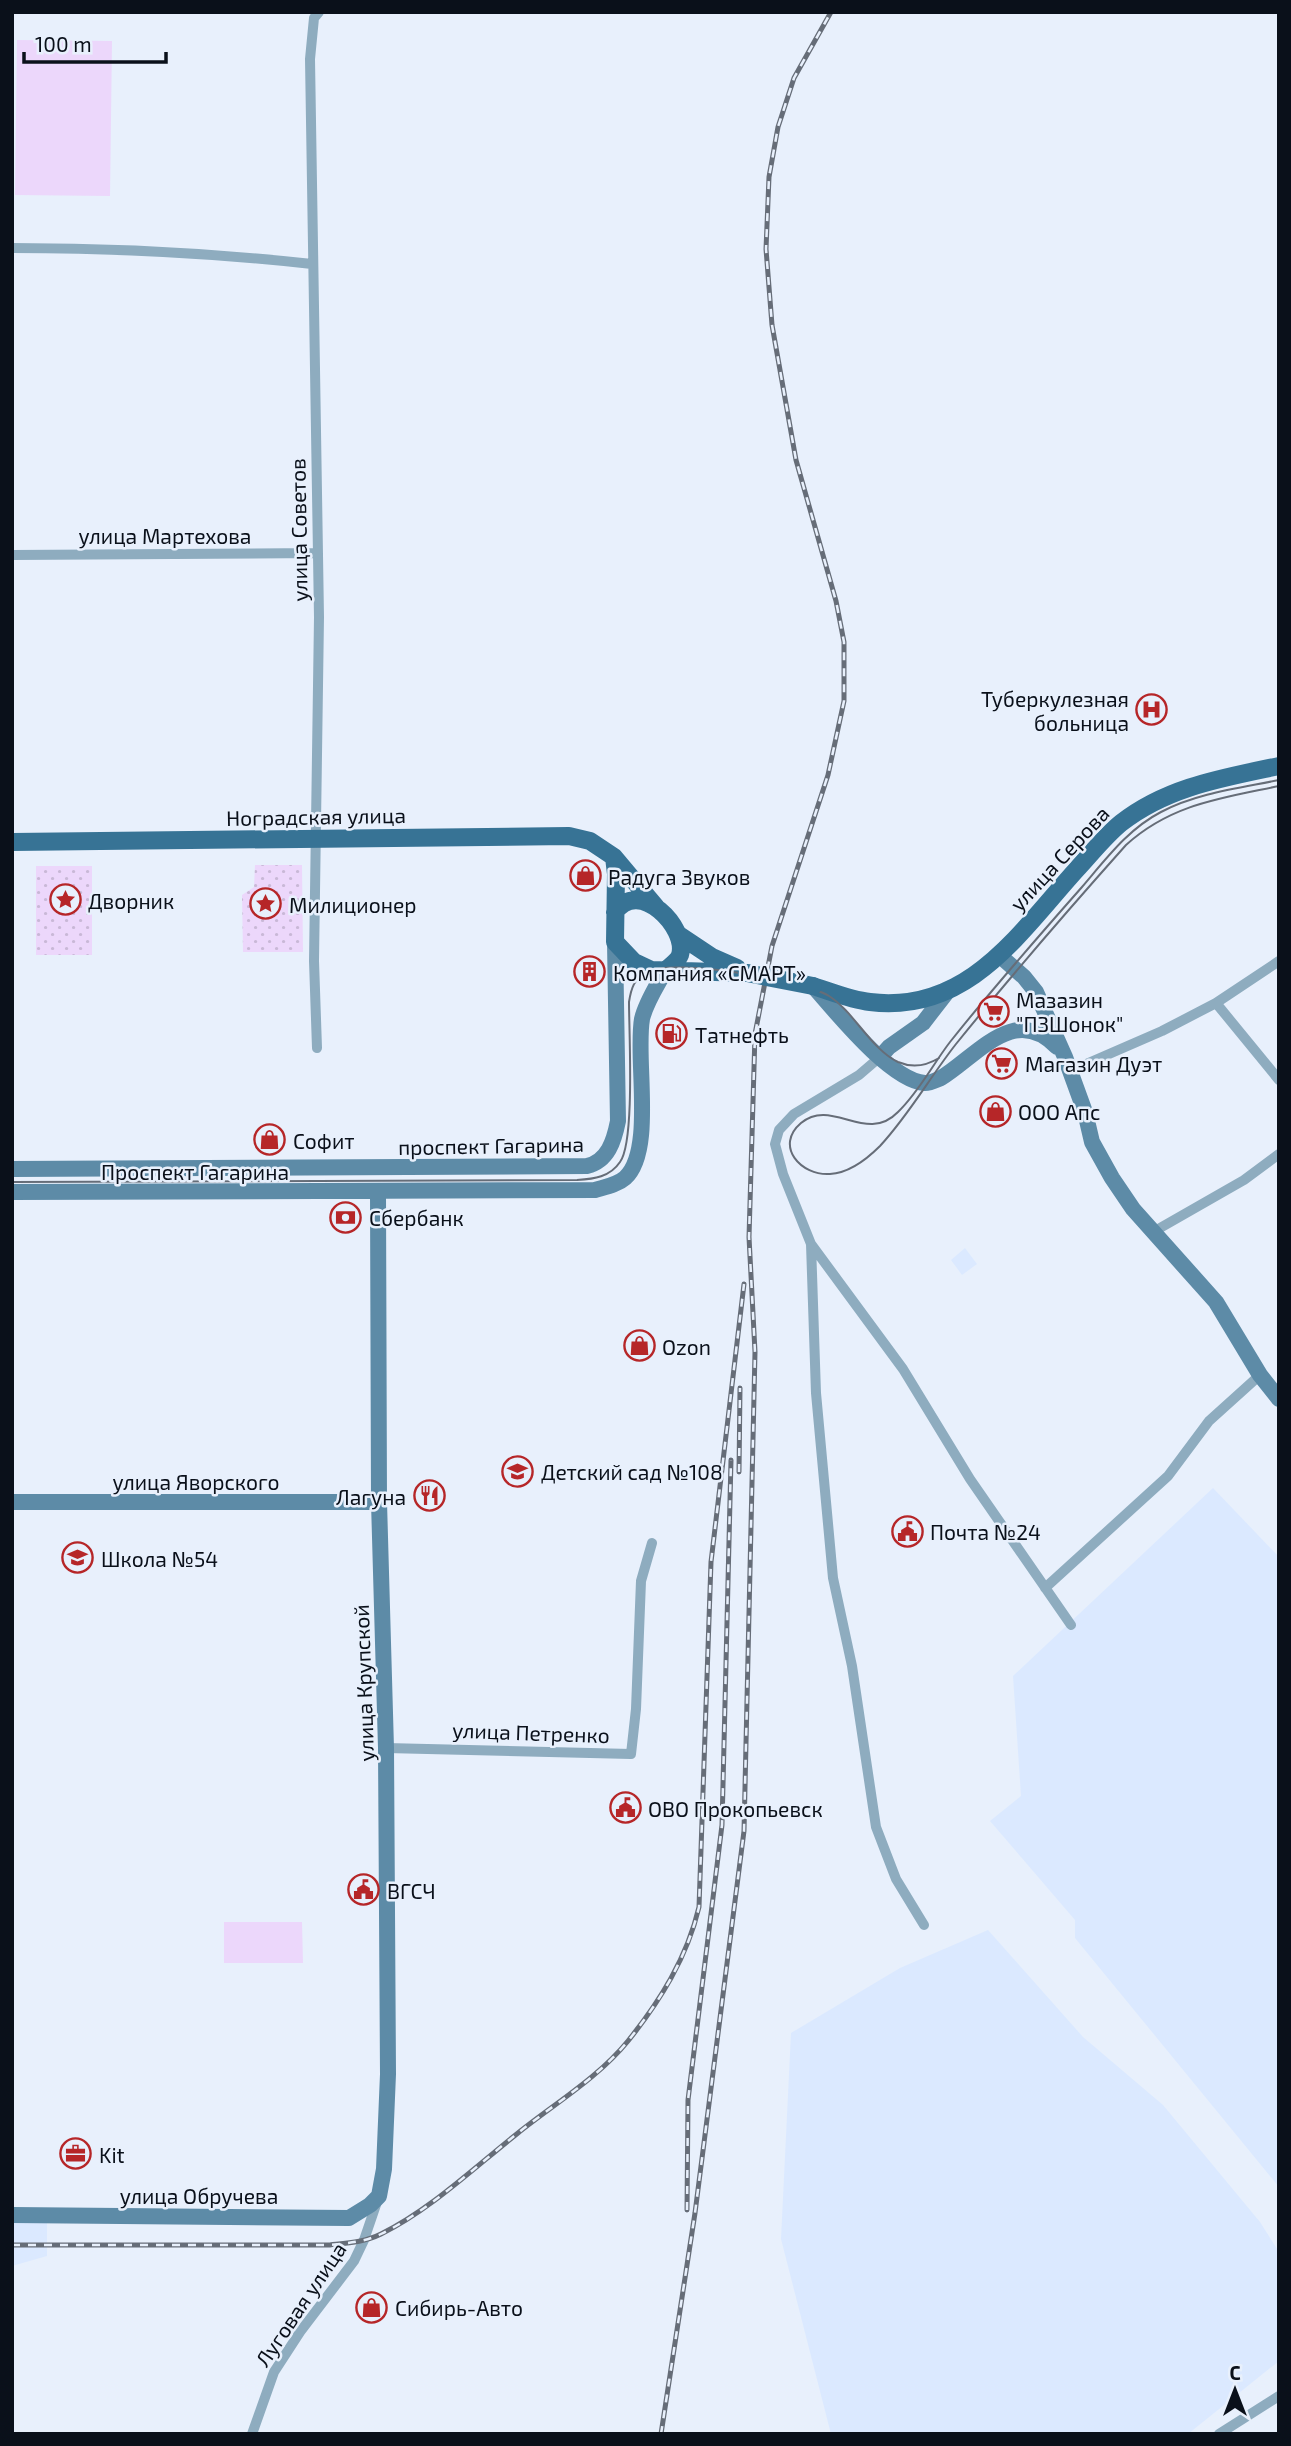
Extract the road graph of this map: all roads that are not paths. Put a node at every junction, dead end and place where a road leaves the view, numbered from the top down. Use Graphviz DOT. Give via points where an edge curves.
graph roads {
  1 [pos="318,12"];
  2 [pos="12,247"];
  3 [pos="312,264"];
  4 [pos="318,553"];
  5 [pos="12,555"];
  6 [pos="1279,766"];
  7 [pos="317,839"];
  8 [pos="12,842"];
  9 [pos="614,857"];
  10 [pos="656,907"];
  11 [pos="615,912"];
  12 [pos="679,935"];
  13 [pos="615,942"];
  14 [pos="999,955"];
  15 [pos="1279,961"];
  16 [pos="665,971"];
  17 [pos="747,972"];
  18 [pos="813,986"];
  19 [pos="947,992"];
  20 [pos="1216,1003"];
  21 [pos="317,1048"];
  22 [pos="1064,1053"];
  23 [pos="880,1057"];
  24 [pos="1070,1071"];
  25 [pos="1279,1080"];
  26 [pos="1279,1154"];
  27 [pos="327,1167"];
  28 [pos="378,1167"];
  29 [pos="12,1169"];
  30 [pos="12,1192"];
  31 [pos="378,1192"];
  32 [pos="1153,1233"];
  33 [pos="811,1244"];
  34 [pos="1260,1375"];
  35 [pos="1279,1399"];
  36 [pos="12,1502"];
  37 [pos="379,1502"];
  38 [pos="652,1543"];
  39 [pos="1045,1588"];
  40 [pos="1071,1625"];
  41 [pos="386,1748"];
  42 [pos="924,1925"];
  43 [pos="379,2196"];
  44 [pos="12,2215"];
  45 [pos="349,2218"];
  46 [pos="364,2240"];
  47 [pos="1279,2396"];
  48 [pos="252,2434"];
  49 [pos="1219,2434"];
  1 -- 3 [label="street, улица Советов" via="310,59"];
  2 -- 3 [label="street" via="217,254"];
  3 -- 4 [label="street, улица Советов"];
  4 -- 5 [label="street, улица Мартехова"];
  4 -- 7 [label="street, улица Советов"];
  6 -- 14 [label="main road, улица Серова" via="1181,789 1147,805 1118,825"];
  7 -- 8 [label="main road, Ноградская улица"];
  7 -- 9 [label="main road, Ноградская улица" via="569,836 590,841"];
  7 -- 21 [label="street, улица Советов"];
  9 -- 10 [label="main road, Ноградская улица"];
  9 -- 11 [label="main road"];
  10 -- 11 [label="main road" via="633,900"];
  10 -- 12 [label="main road"];
  11 -- 13 [label="main road"];
  12 -- 16 [label="main road" via="680,956"];
  12 -- 17 [label="main road" via="712,957"];
  13 -- 16 [label="main road" via="645,969"];
  13 -- 28 [label="main road, проспект Гагарина" via="618,1121 613,1142 602,1159 587,1166"];
  14 -- 19 [label="main road, улица Серова"];
  14 -- 22 [label="main road" via="1036,992"];
  15 -- 20 [label="street"];
  16 -- 17 [label="main road"];
  16 -- 31 [label="main road" via="643,1017 642,1129 638,1156 625,1177 595,1190"];
  17 -- 18 [label="main road, улица Серова, bridge"];
  18 -- 19 [label="main road, улица Серова" via="886,1003 928,1000"];
  18 -- 23 [label="main road"];
  19 -- 23 [label="main road" via="923,1023"];
  20 -- 24 [label="street"];
  20 -- 25 [label="street"];
  22 -- 23 [label="main road" via="1036,1031 1010,1031 941,1078 925,1083 898,1072"];
  22 -- 24 [label="main road"];
  23 -- 33 [label="street" via="794,1114 779,1130 777,1153"];
  24 -- 32 [label="main road" via="1092,1142"];
  26 -- 32 [label="street"];
  27 -- 28 [label="main road, проспект Гагарина"];
  27 -- 29 [label="main road, Проспект Гагарина"];
  28 -- 31 [label="street, улица Крупской"];
  30 -- 31 [label="main road, Проспект Гагарина"];
  31 -- 37 [label="main road, улица Крупской"];
  32 -- 34 [label="main road" via="1216,1301"];
  33 -- 39 [label="street" via="903,1369 970,1479"];
  33 -- 42 [label="street" via="816,1393 833,1578 852,1666 876,1827 896,1879"];
  34 -- 35 [label="main road"];
  34 -- 39 [label="street" via="1209,1421 1168,1476"];
  36 -- 37 [label="main road, улица Яворского"];
  37 -- 41 [label="main road, улица Крупской"];
  38 -- 41 [label="street, улица Петренко" via="641,1581 631,1754"];
  39 -- 40 [label="street"];
  41 -- 43 [label="main road, улица Крупской" via="388,2074"];
  43 -- 45 [label="main road"];
  43 -- 46 [label="street, Луговая улица"];
  44 -- 45 [label="main road, улица Обручева"];
  45 -- 46 [label="street"];
  46 -- 48 [label="street, Луговая улица" via="354,2261 274,2372"];
  47 -- 49 [label="street"];
}
